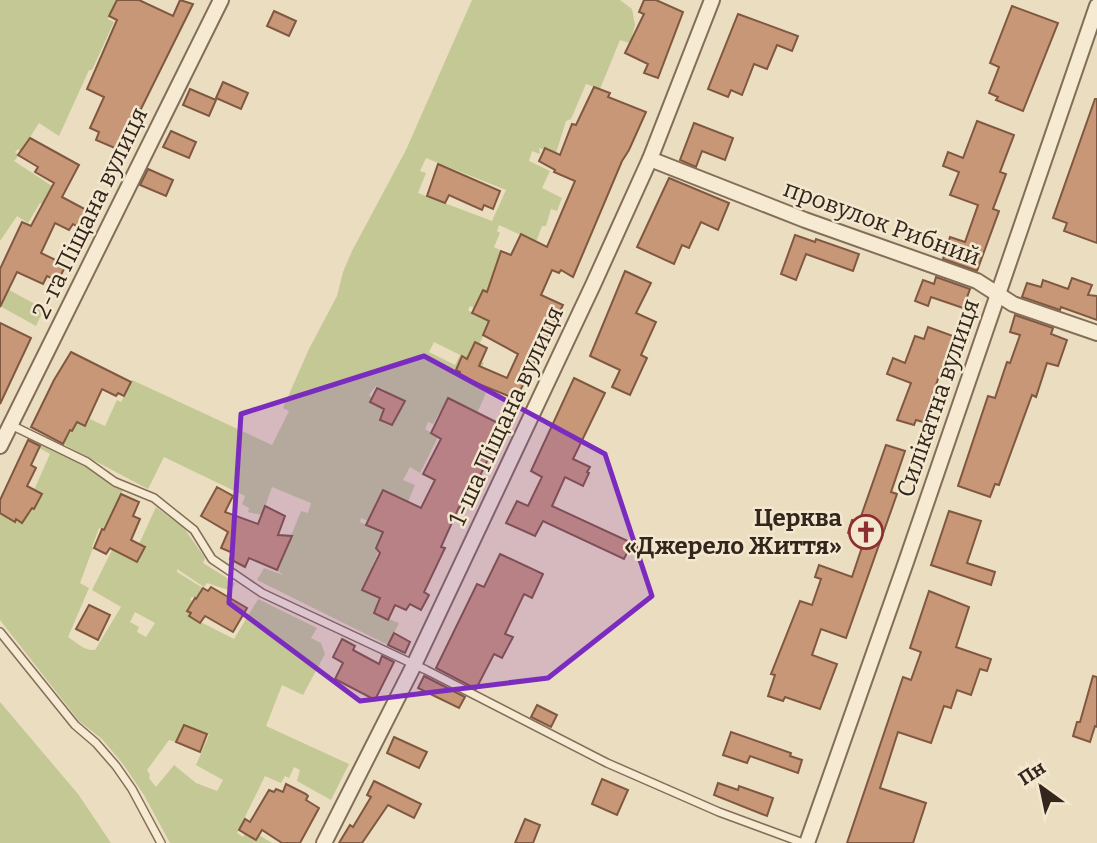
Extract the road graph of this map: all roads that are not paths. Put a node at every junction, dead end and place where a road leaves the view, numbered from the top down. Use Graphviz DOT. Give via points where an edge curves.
graph roads {
  1 [pos="221,0"];
  2 [pos="712,0"];
  3 [pos="1097,6"];
  4 [pos="650,159"];
  5 [pos="998,293"];
  6 [pos="1097,332"];
  7 [pos="11,425"];
  8 [pos="0,446"];
  9 [pos="0,632"];
  10 [pos="414,665"];
  11 [pos="161,843"];
  12 [pos="324,843"];
  13 [pos="805,843"];
  1 -- 7 [label="street, 2-га Піщана вулиця"];
  2 -- 4 [label="street, 1-ша Піщана вулиця"];
  3 -- 5 [label="street, Силікатна вулиця"];
  4 -- 5 [label="street, провулок Рибний" via="977,281"];
  4 -- 10 [label="street, 1-ша Піщана вулиця"];
  5 -- 6 [label="street, провулок Рибний" via="1013,304"];
  5 -- 13 [label="street, Силікатна вулиця"];
  7 -- 8 [label="street, 2-га Піщана вулиця"];
  7 -- 10 [label="lane" via="154,498 194,530 212,559 262,593"];
  9 -- 11 [label="lane" via="75,725 116,766"];
  10 -- 12 [label="street, 1-ша Піщана вулиця"];
  10 -- 13 [label="lane" via="607,763"];
}
